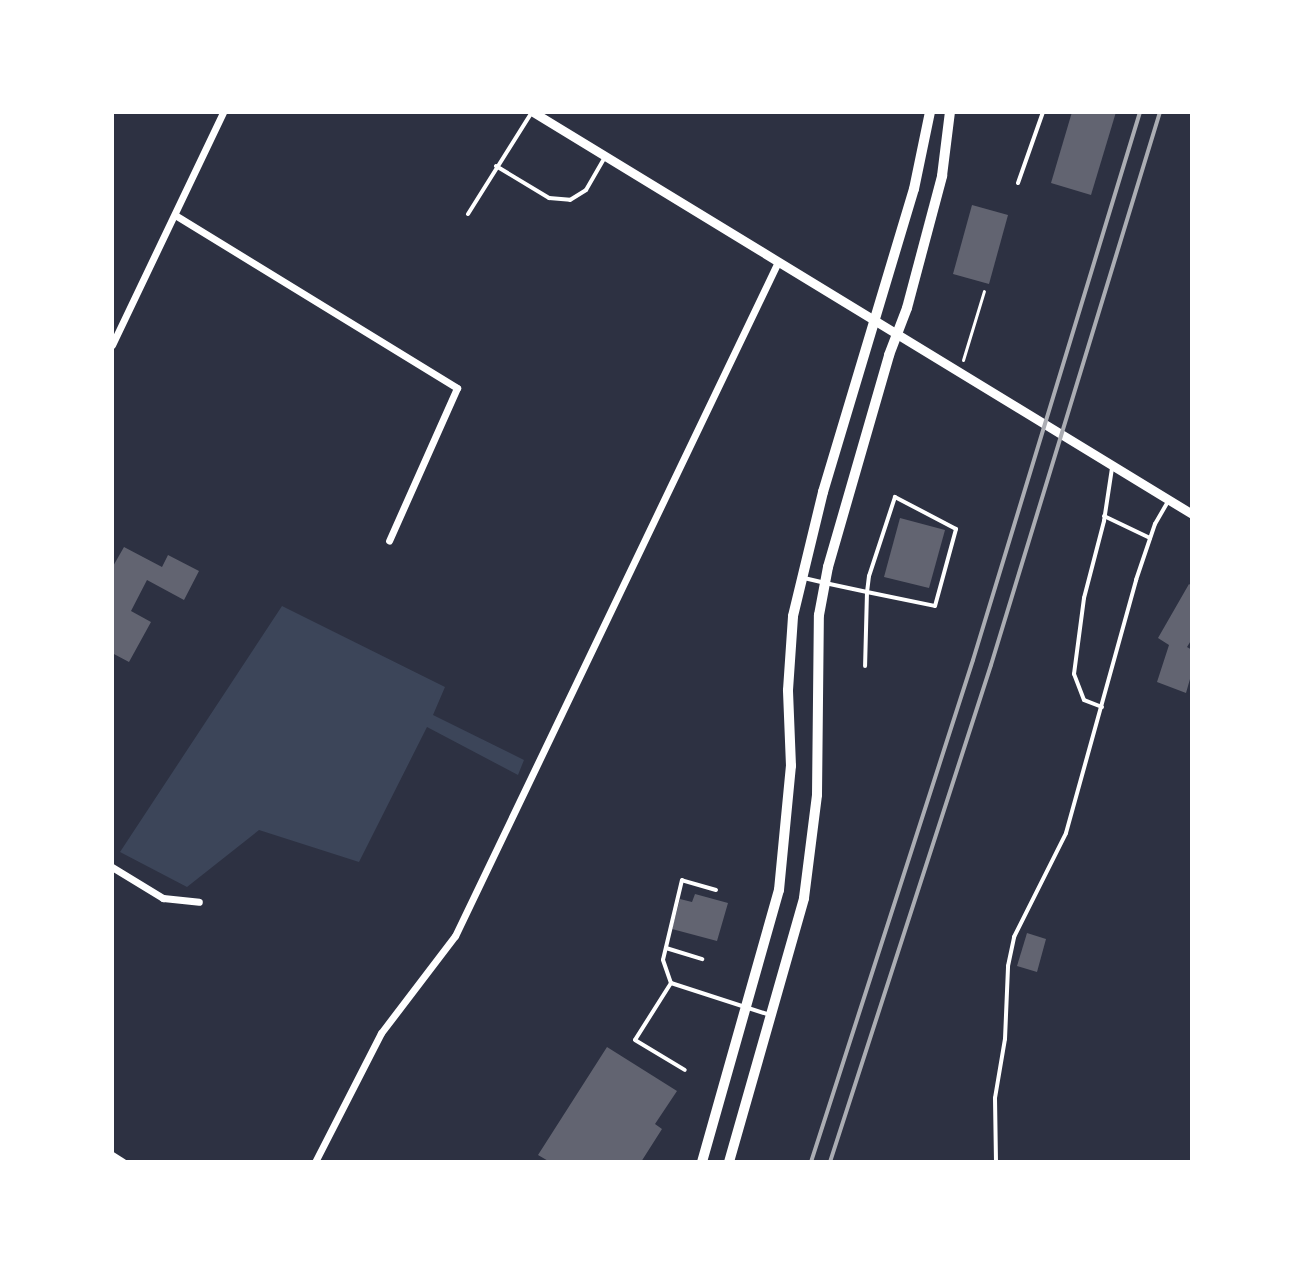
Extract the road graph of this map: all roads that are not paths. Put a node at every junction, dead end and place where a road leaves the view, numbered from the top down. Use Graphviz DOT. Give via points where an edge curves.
graph roads {
  1 [pos="223,112"];
  2 [pos="533,112"];
  3 [pos="930,112"];
  4 [pos="950,112"];
  5 [pos="1043,112"];
  6 [pos="605,157"];
  7 [pos="496,166"];
  8 [pos="1018,183"];
  9 [pos="468,214"];
  10 [pos="175,215"];
  11 [pos="777,264"];
  12 [pos="877,321"];
  13 [pos="897,333"];
  14 [pos="112,345"];
  15 [pos="1112,465"];
  16 [pos="1169,500"];
  17 [pos="1192,514"];
  18 [pos="1104,516"];
  19 [pos="1150,538"];
  20 [pos="389,541"];
  21 [pos="802,577"];
  22 [pos="825,583"];
  23 [pos="867,592"];
  24 [pos="865,666"];
  25 [pos="1102,707"];
  26 [pos="112,867"];
  27 [pos="716,890"];
  28 [pos="199,902"];
  29 [pos="666,948"];
  30 [pos="702,959"];
  31 [pos="671,983"];
  32 [pos="748,1008"];
  33 [pos="773,1016"];
  34 [pos="685,1070"];
  35 [pos="112,1155"];
  36 [pos="123,1162"];
  37 [pos="315,1162"];
  38 [pos="702,1162"];
  39 [pos="729,1162"];
  40 [pos="996,1162"];
  1 -- 10 [label="street"];
  2 -- 6 [label="street"];
  2 -- 7 [label="lane"];
  3 -- 12 [label="main road"];
  4 -- 13 [label="main road" via="942,176"];
  5 -- 8 [label="lane"];
  6 -- 7 [label="lane" via="586,190 570,200 549,198"];
  6 -- 11 [label="street"];
  7 -- 9 [label="lane"];
  10 -- 14 [label="street"];
  10 -- 20 [label="street" via="457,388"];
  11 -- 12 [label="street"];
  11 -- 37 [label="street" via="455,936 381,1033"];
  12 -- 13 [label="street"];
  12 -- 21 [label="main road"];
  13 -- 15 [label="street"];
  13 -- 22 [label="main road"];
  15 -- 16 [label="street"];
  15 -- 18 [label="lane"];
  16 -- 17 [label="street"];
  16 -- 19 [label="lane"];
  18 -- 19 [label="lane"];
  18 -- 25 [label="lane" via="1084,598 1074,674 1084,700"];
  19 -- 25 [label="lane"];
  21 -- 22 [label="lane"];
  21 -- 32 [label="main road" via="793,616 788,690 791,766 779,890"];
  22 -- 23 [label="lane"];
  22 -- 33 [label="main road" via="816,661 813,840 804,898"];
  23 -- 23 [label="lane" via="935,606 956,529 895,497"];
  23 -- 24 [label="lane"];
  25 -- 40 [label="lane" via="1066,833 1014,937 995,1098"];
  26 -- 28 [label="street" via="163,898"];
  27 -- 29 [label="lane" via="682,880"];
  29 -- 30 [label="lane"];
  29 -- 31 [label="lane" via="663,960"];
  31 -- 32 [label="lane"];
  31 -- 34 [label="lane" via="635,1040"];
  32 -- 33 [label="lane"];
  32 -- 38 [label="main road"];
  33 -- 39 [label="main road"];
  35 -- 36 [label="street"];
}
